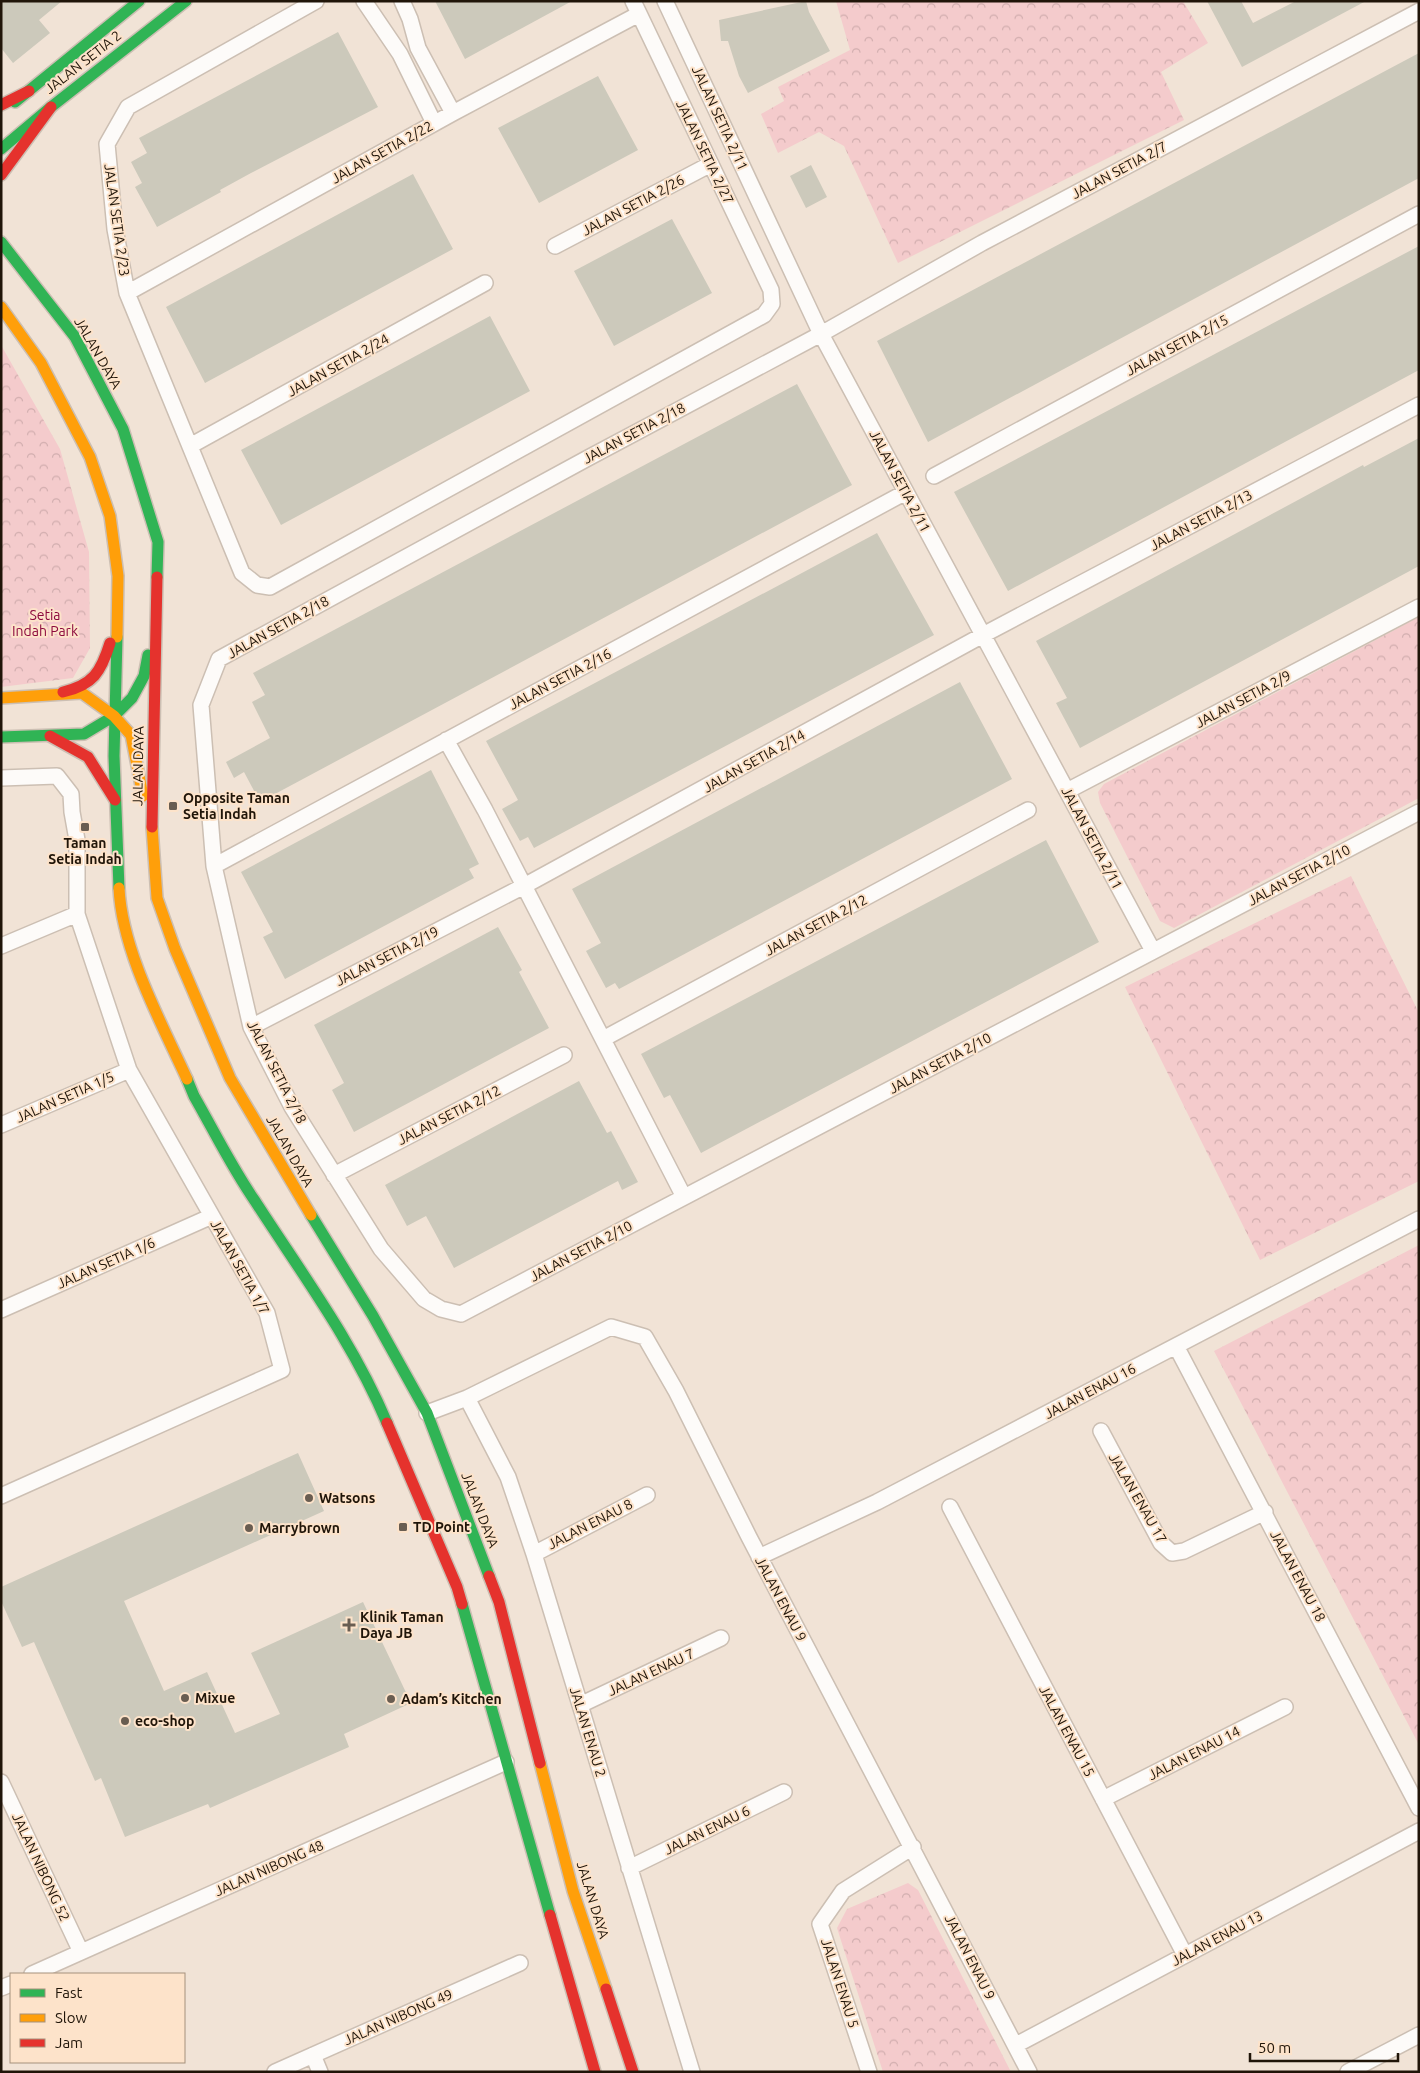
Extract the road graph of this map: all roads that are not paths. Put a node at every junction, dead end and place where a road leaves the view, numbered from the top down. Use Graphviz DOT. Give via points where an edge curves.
graph roads {
  1 [pos="139,1"];
  2 [pos="186,1"];
  3 [pos="316,1"];
  4 [pos="364,1"];
  5 [pos="402,1"];
  6 [pos="666,1"];
  7 [pos="636,8"];
  8 [pos="1419,11"];
  9 [pos="29,91"];
  10 [pos="1,105"];
  11 [pos="51,107"];
  12 [pos="453,113"];
  13 [pos="1,114"];
  14 [pos="434,123"];
  15 [pos="1,149"];
  16 [pos="711,164"];
  17 [pos="1,175"];
  18 [pos="1419,214"];
  19 [pos="1,234"];
  20 [pos="1,242"];
  21 [pos="554,246"];
  22 [pos="11,253"];
  23 [pos="485,284"];
  24 [pos="127,293"];
  25 [pos="1,307"];
  26 [pos="821,334"];
  27 [pos="1419,405"];
  28 [pos="190,446"];
  29 [pos="934,476"];
  30 [pos="906,492"];
  31 [pos="256,585"];
  32 [pos="1419,607"];
  33 [pos="157,612"];
  34 [pos="117,617"];
  35 [pos="983,636"];
  36 [pos="46,695"];
  37 [pos="1,698"];
  38 [pos="114,716"];
  39 [pos="48,734"];
  40 [pos="1,737"];
  41 [pos="446,740"];
  42 [pos="1,778"];
  43 [pos="1067,791"];
  44 [pos="117,804"];
  45 [pos="1028,810"];
  46 [pos="1419,812"];
  47 [pos="152,844"];
  48 [pos="214,866"];
  49 [pos="524,886"];
  50 [pos="77,914"];
  51 [pos="1,946"];
  52 [pos="1153,951"];
  53 [pos="251,1026"];
  54 [pos="603,1039"];
  55 [pos="564,1055"];
  56 [pos="129,1070"];
  57 [pos="1,1125"];
  58 [pos="334,1175"];
  59 [pos="684,1197"];
  60 [pos="212,1216"];
  61 [pos="1419,1219"];
  62 [pos="1,1310"];
  63 [pos="461,1314"];
  64 [pos="1176,1346"];
  65 [pos="467,1398"];
  66 [pos="426,1413"];
  67 [pos="1101,1431"];
  68 [pos="647,1495"];
  69 [pos="1,1496"];
  70 [pos="950,1506"];
  71 [pos="1265,1512"];
  72 [pos="534,1554"];
  73 [pos="759,1556"];
  74 [pos="721,1638"];
  75 [pos="580,1705"];
  76 [pos="1285,1707"];
  77 [pos="506,1762"];
  78 [pos="1,1782"];
  79 [pos="784,1792"];
  80 [pos="1103,1799"];
  81 [pos="1419,1808"];
  82 [pos="1419,1831"];
  83 [pos="912,1847"];
  84 [pos="629,1868"];
  85 [pos="81,1952"];
  86 [pos="1184,1955"];
  87 [pos="520,1962"];
  88 [pos="34,1973"];
  89 [pos="1419,2035"];
  90 [pos="1016,2045"];
  91 [pos="313,2055"];
  92 [pos="275,2072"];
  93 [pos="320,2072"];
  94 [pos="595,2072"];
  95 [pos="633,2072"];
  96 [pos="692,2072"];
  97 [pos="868,2072"];
  98 [pos="1029,2072"];
  99 [pos="1348,2072"];
  1 -- 9 [label="main road, JALAN SETIA 2"];
  2 -- 11 [label="main road, JALAN SETIA 2"];
  3 -- 24 [label="street, JALAN SETIA 2/23" via="128,107 107,144 115,229"];
  4 -- 14 [label="street" via="400,54"];
  5 -- 12 [label="street" via="418,48"];
  6 -- 26 [label="street, JALAN SETIA 2/11"];
  7 -- 12 [label="street, JALAN SETIA 2/22"];
  7 -- 16 [label="street, JALAN SETIA 2/27"];
  8 -- 26 [label="street, JALAN SETIA 2/7" via="982,243"];
  9 -- 10 [label="main road"];
  9 -- 13 [label="main road, JALAN SETIA 2"];
  11 -- 15 [label="main road, JALAN SETIA 2"];
  11 -- 17 [label="main road"];
  12 -- 14 [label="street, JALAN SETIA 2/22"];
  14 -- 24 [label="street, JALAN SETIA 2/22"];
  16 -- 21 [label="street, JALAN SETIA 2/26"];
  16 -- 31 [label="street, JALAN SETIA 2/27" via="772,290 772,304 764,315 270,587"];
  18 -- 29 [label="street, JALAN SETIA 2/15"];
  19 -- 22 [label="main road"];
  20 -- 22 [label="main road, JALAN DAYA"];
  22 -- 33 [label="main road, JALAN DAYA" via="75,337 123,429 158,542"];
  23 -- 28 [label="street, JALAN SETIA 2/24"];
  24 -- 28 [label="street, JALAN SETIA 2/23"];
  25 -- 34 [label="main road, JALAN DAYA" via="41,363 90,457 110,516 118,576"];
  26 -- 30 [label="street, JALAN SETIA 2/11"];
  26 -- 48 [label="street, JALAN SETIA 2/18" via="219,659 201,705"];
  27 -- 35 [label="street, JALAN SETIA 2/13"];
  28 -- 31 [label="street, JALAN SETIA 2/23" via="242,573"];
  30 -- 35 [label="street, JALAN SETIA 2/11"];
  30 -- 41 [label="street, JALAN SETIA 2/16"];
  32 -- 43 [label="street, JALAN SETIA 2/9"];
  33 -- 38 [label="main road" via="144,676 132,698"];
  33 -- 47 [label="main road, JALAN DAYA"];
  34 -- 36 [label="main road" via="105,663 95,678 79,689"];
  34 -- 38 [label="main road, JALAN DAYA"];
  35 -- 43 [label="street, JALAN SETIA 2/11"];
  35 -- 49 [label="street, JALAN SETIA 2/14"];
  36 -- 37 [label="main road"];
  36 -- 38 [label="main road" via="82,693"];
  38 -- 39 [label="main road" via="84,734"];
  38 -- 44 [label="main road, JALAN DAYA"];
  38 -- 47 [label="main road" via="132,735"];
  39 -- 40 [label="main road"];
  39 -- 44 [label="main road" via="88,757"];
  41 -- 48 [label="street, JALAN SETIA 2/16"];
  41 -- 49 [label="street"];
  42 -- 50 [label="street, JALAN SETIA 1/7" via="57,776 71,794 77,840"];
  43 -- 52 [label="street, JALAN SETIA 2/11"];
  44 -- 77 [label="main road, JALAN DAYA" via="120,903 136,964 194,1096 253,1199 340,1329 385,1417 457,1587"];
  45 -- 54 [label="street, JALAN SETIA 2/12"];
  46 -- 52 [label="street, JALAN SETIA 2/10"];
  47 -- 66 [label="main road, JALAN DAYA" via="157,898 230,1078 373,1316"];
  48 -- 53 [label="street, JALAN SETIA 2/18"];
  49 -- 53 [label="street, JALAN SETIA 2/19"];
  49 -- 54 [label="street"];
  50 -- 51 [label="street"];
  50 -- 56 [label="street, JALAN SETIA 1/7"];
  52 -- 59 [label="street, JALAN SETIA 2/10"];
  53 -- 58 [label="street, JALAN SETIA 2/18" via="292,1107"];
  54 -- 59 [label="street"];
  55 -- 58 [label="street, JALAN SETIA 2/12"];
  56 -- 57 [label="street, JALAN SETIA 1/5"];
  56 -- 60 [label="street, JALAN SETIA 1/7"];
  58 -- 63 [label="street, JALAN SETIA 2/18" via="381,1249 424,1299 441,1309"];
  59 -- 63 [label="street, JALAN SETIA 2/10"];
  60 -- 62 [label="street, JALAN SETIA 1/6"];
  60 -- 69 [label="street, JALAN SETIA 1/7" via="267,1313 282,1370"];
  61 -- 64 [label="street, JALAN ENAU 16"];
  64 -- 71 [label="street, JALAN ENAU 18"];
  64 -- 73 [label="street, JALAN ENAU 16" via="877,1502"];
  65 -- 66 [label="street, JALAN ENAU 9"];
  65 -- 72 [label="street, JALAN ENAU 2" via="508,1477"];
  65 -- 73 [label="street, JALAN ENAU 9" via="611,1327 645,1337 676,1391"];
  66 -- 95 [label="main road, JALAN DAYA" via="499,1602 573,1890"];
  67 -- 71 [label="street, JALAN ENAU 17" via="1161,1542 1172,1553 1184,1551"];
  68 -- 72 [label="street, JALAN ENAU 8"];
  70 -- 80 [label="street, JALAN ENAU 15"];
  71 -- 81 [label="street, JALAN ENAU 18"];
  72 -- 75 [label="street, JALAN ENAU 2"];
  73 -- 83 [label="street, JALAN ENAU 9"];
  74 -- 75 [label="street, JALAN ENAU 7"];
  75 -- 84 [label="street, JALAN ENAU 2"];
  76 -- 80 [label="street, JALAN ENAU 14"];
  77 -- 85 [label="street, JALAN NIBONG 48"];
  77 -- 94 [label="main road, JALAN DAYA"];
  78 -- 85 [label="street, JALAN NIBONG 52"];
  79 -- 84 [label="street, JALAN ENAU 6"];
  80 -- 86 [label="street, JALAN ENAU 15"];
  82 -- 86 [label="street, JALAN ENAU 13"];
  83 -- 90 [label="street, JALAN ENAU 9"];
  83 -- 97 [label="street, JALAN ENAU 5" via="843,1891 820,1924"];
  84 -- 96 [label="street, JALAN ENAU 2"];
  85 -- 88 [label="street, JALAN NIBONG 48"];
  86 -- 90 [label="street, JALAN ENAU 13"];
  87 -- 91 [label="street, JALAN NIBONG 49"];
  89 -- 99 [label="street"];
  90 -- 98 [label="street, JALAN ENAU 9"];
  91 -- 92 [label="street, JALAN NIBONG 49"];
  91 -- 93 [label="street"];
}
